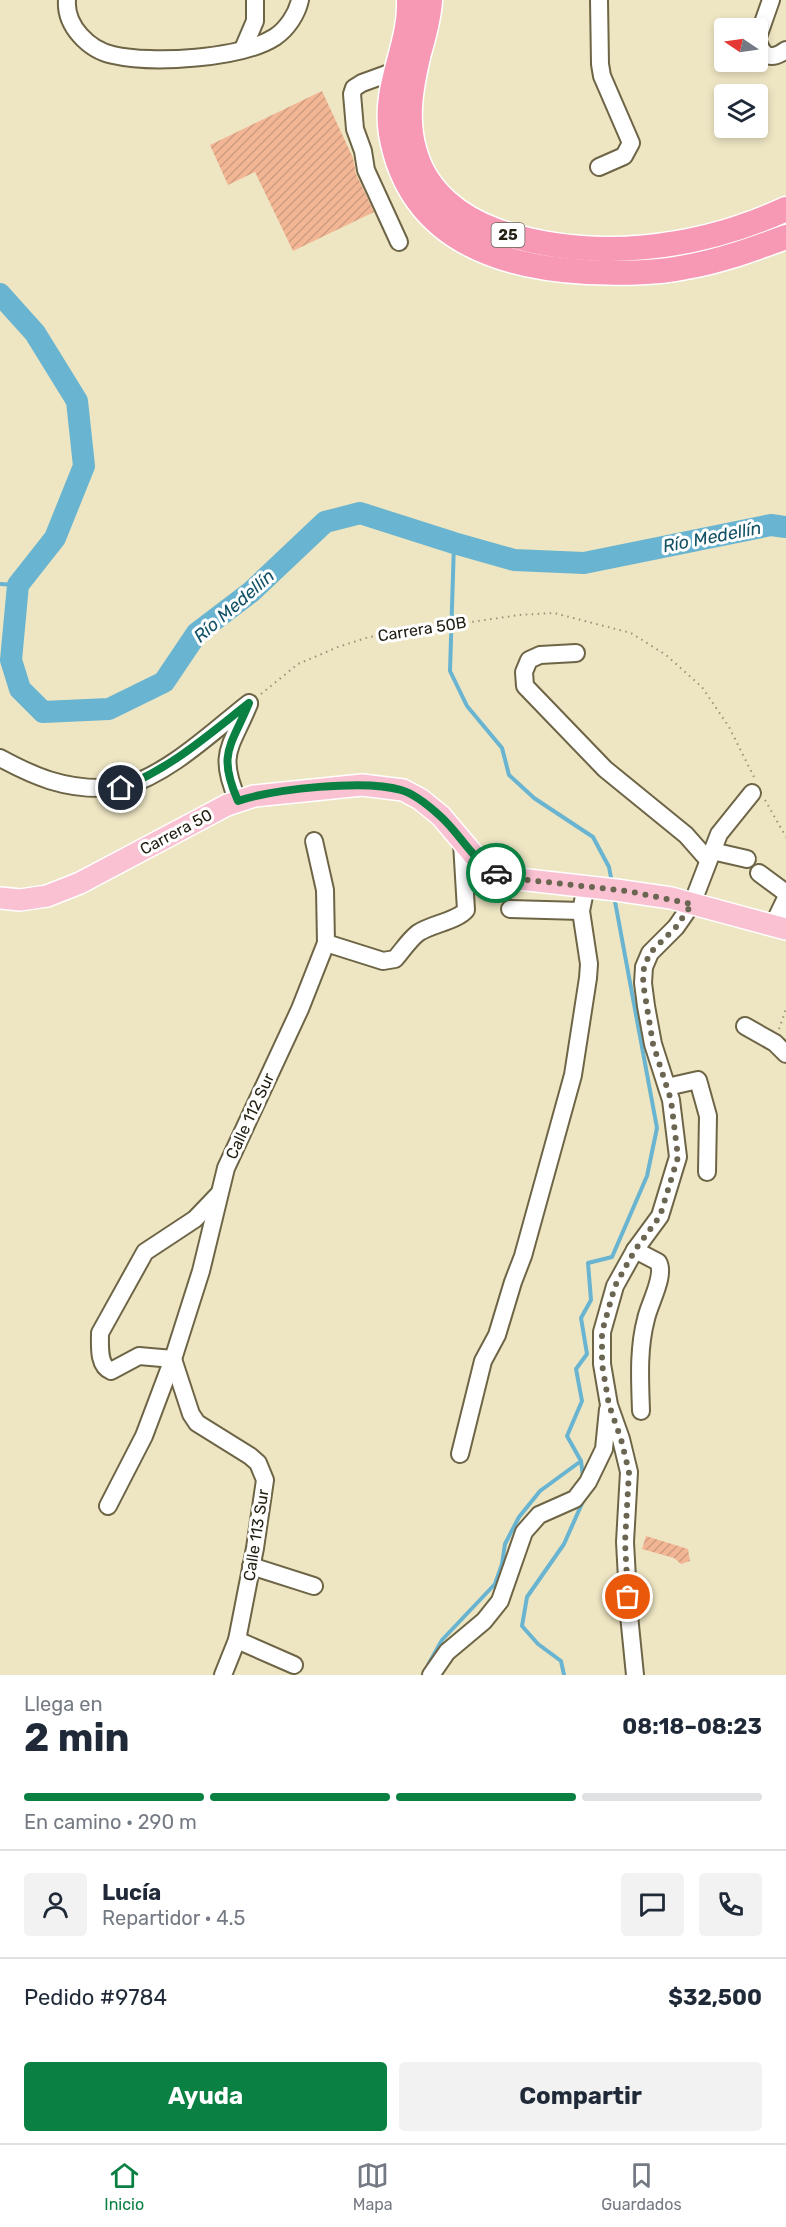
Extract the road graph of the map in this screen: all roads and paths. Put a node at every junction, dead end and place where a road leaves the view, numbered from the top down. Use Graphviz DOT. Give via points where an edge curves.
graph roads {
  1 [pos="67,0"];
  2 [pos="255,0"];
  3 [pos="300,0"];
  4 [pos="409,0"];
  5 [pos="430,0"];
  6 [pos="599,0"];
  7 [pos="771,0"];
  8 [pos="765,18"];
  9 [pos="243,49"];
  10 [pos="786,50"];
  11 [pos="768,56"];
  12 [pos="395,71"];
  13 [pos="599,167"];
  14 [pos="786,210"];
  15 [pos="786,237"];
  16 [pos="399,242"];
  17 [pos="576,653"];
  18 [pos="249,703"];
  19 [pos="0,758"];
  20 [pos="758,793"];
  21 [pos="238,801"];
  22 [pos="786,837"];
  23 [pos="314,841"];
  24 [pos="462,843"];
  25 [pos="710,856"];
  26 [pos="747,859"];
  27 [pos="759,873"];
  28 [pos="586,886"];
  29 [pos="786,893"];
  30 [pos="0,898"];
  31 [pos="786,898"];
  32 [pos="692,904"];
  33 [pos="510,909"];
  34 [pos="581,911"];
  35 [pos="780,927"];
  36 [pos="326,943"];
  37 [pos="786,1009"];
  38 [pos="745,1026"];
  39 [pos="780,1049"];
  40 [pos="667,1087"];
  41 [pos="707,1172"];
  42 [pos="220,1194"];
  43 [pos="635,1250"];
  44 [pos="173,1359"];
  45 [pos="609,1405"];
  46 [pos="642,1411"];
  47 [pos="460,1454"];
  48 [pos="108,1506"];
  49 [pos="252,1566"];
  50 [pos="314,1586"];
  51 [pos="237,1640"];
  52 [pos="294,1665"];
  53 [pos="432,1673"];
  54 [pos="223,1675"];
  55 [pos="635,1675"];
  1 -- 9 [label="street" via="71,22 80,36 111,55 135,59 198,58"];
  2 -- 9 [label="street" via="255,21"];
  3 -- 9 [label="street" via="287,25 274,37"];
  4 -- 12 [label="highway, 25" via="406,32"];
  5 -- 14 [label="highway, 25" via="413,80 410,130 415,154 430,184 449,206 469,219 516,238 549,245 624,248 711,236"];
  6 -- 13 [label="street" via="602,76 631,143 624,156"];
  7 -- 8 [label="street"];
  10 -- 11 [label="street" via="778,56"];
  12 -- 15 [label="highway, 25" via="389,108 391,132 397,158 414,196 462,241 503,259 546,268 630,273 684,268 735,256"];
  12 -- 16 [label="street" via="362,82 352,94 366,170"];
  17 -- 25 [label="street" via="540,655 529,660 524,672 525,687 605,769"];
  18 -- 19 [label="street" via="171,764 121,788 60,785"];
  18 -- 20 [label="path, Carrera 50B" via="298,664 369,637 554,613 631,633 666,655 702,687 729,727"];
  18 -- 21 [label="street" via="226,760"];
  20 -- 22 [label="path, Carrera 50B"];
  20 -- 25 [label="street" via="726,823"];
  21 -- 24 [label="main road, Carrera 50" via="275,792 362,785 403,790 441,816"];
  21 -- 30 [label="main road, Carrera 50" via="80,883 47,896"];
  23 -- 36 [label="street" via="325,890"];
  24 -- 28 [label="main road, Carrera 50" via="483,866 500,874"];
  24 -- 36 [label="street" via="462,915 417,934 390,961"];
  25 -- 26 [label="street"];
  25 -- 32 [label="street"];
  27 -- 29 [label="street"];
  28 -- 32 [label="main road, Carrera 50"];
  28 -- 34 [label="street"];
  31 -- 35 [label="street"];
  32 -- 35 [label="main road, Carrera 50"];
  32 -- 40 [label="street" via="650,953 644,967 644,994 653,1044"];
  33 -- 34 [label="street"];
  34 -- 47 [label="street" via="589,964 573,1075 524,1256 497,1335 483,1361"];
  36 -- 42 [label="street, Calle 112 Sur" via="300,1009 226,1168"];
  37 -- 39 [label="path"];
  38 -- 39 [label="street"];
  40 -- 41 [label="street" via="698,1080 708,1116"];
  40 -- 43 [label="street" via="678,1157 660,1216"];
  42 -- 44 [label="street, Calle 112 Sur"];
  42 -- 44 [label="street" via="195,1219 145,1252 100,1333 108,1371 139,1356"];
  43 -- 45 [label="street" via="615,1286 602,1332 602,1364"];
  43 -- 46 [label="street" via="658,1262 661,1272 645,1319 639,1362"];
  44 -- 48 [label="street, Calle 112 Sur" via="144,1436"];
  44 -- 49 [label="street, Calle 113 Sur" via="197,1423 250,1456 258,1463 265,1480"];
  45 -- 53 [label="street" via="604,1449 588,1482 575,1499 539,1515 524,1532 500,1601 484,1621 447,1652"];
  45 -- 55 [label="street" via="629,1472 625,1542"];
  49 -- 50 [label="street"];
  49 -- 51 [label="street, Calle 113 Sur"];
  51 -- 52 [label="street"];
  51 -- 54 [label="street, Calle 113 Sur"];
}
